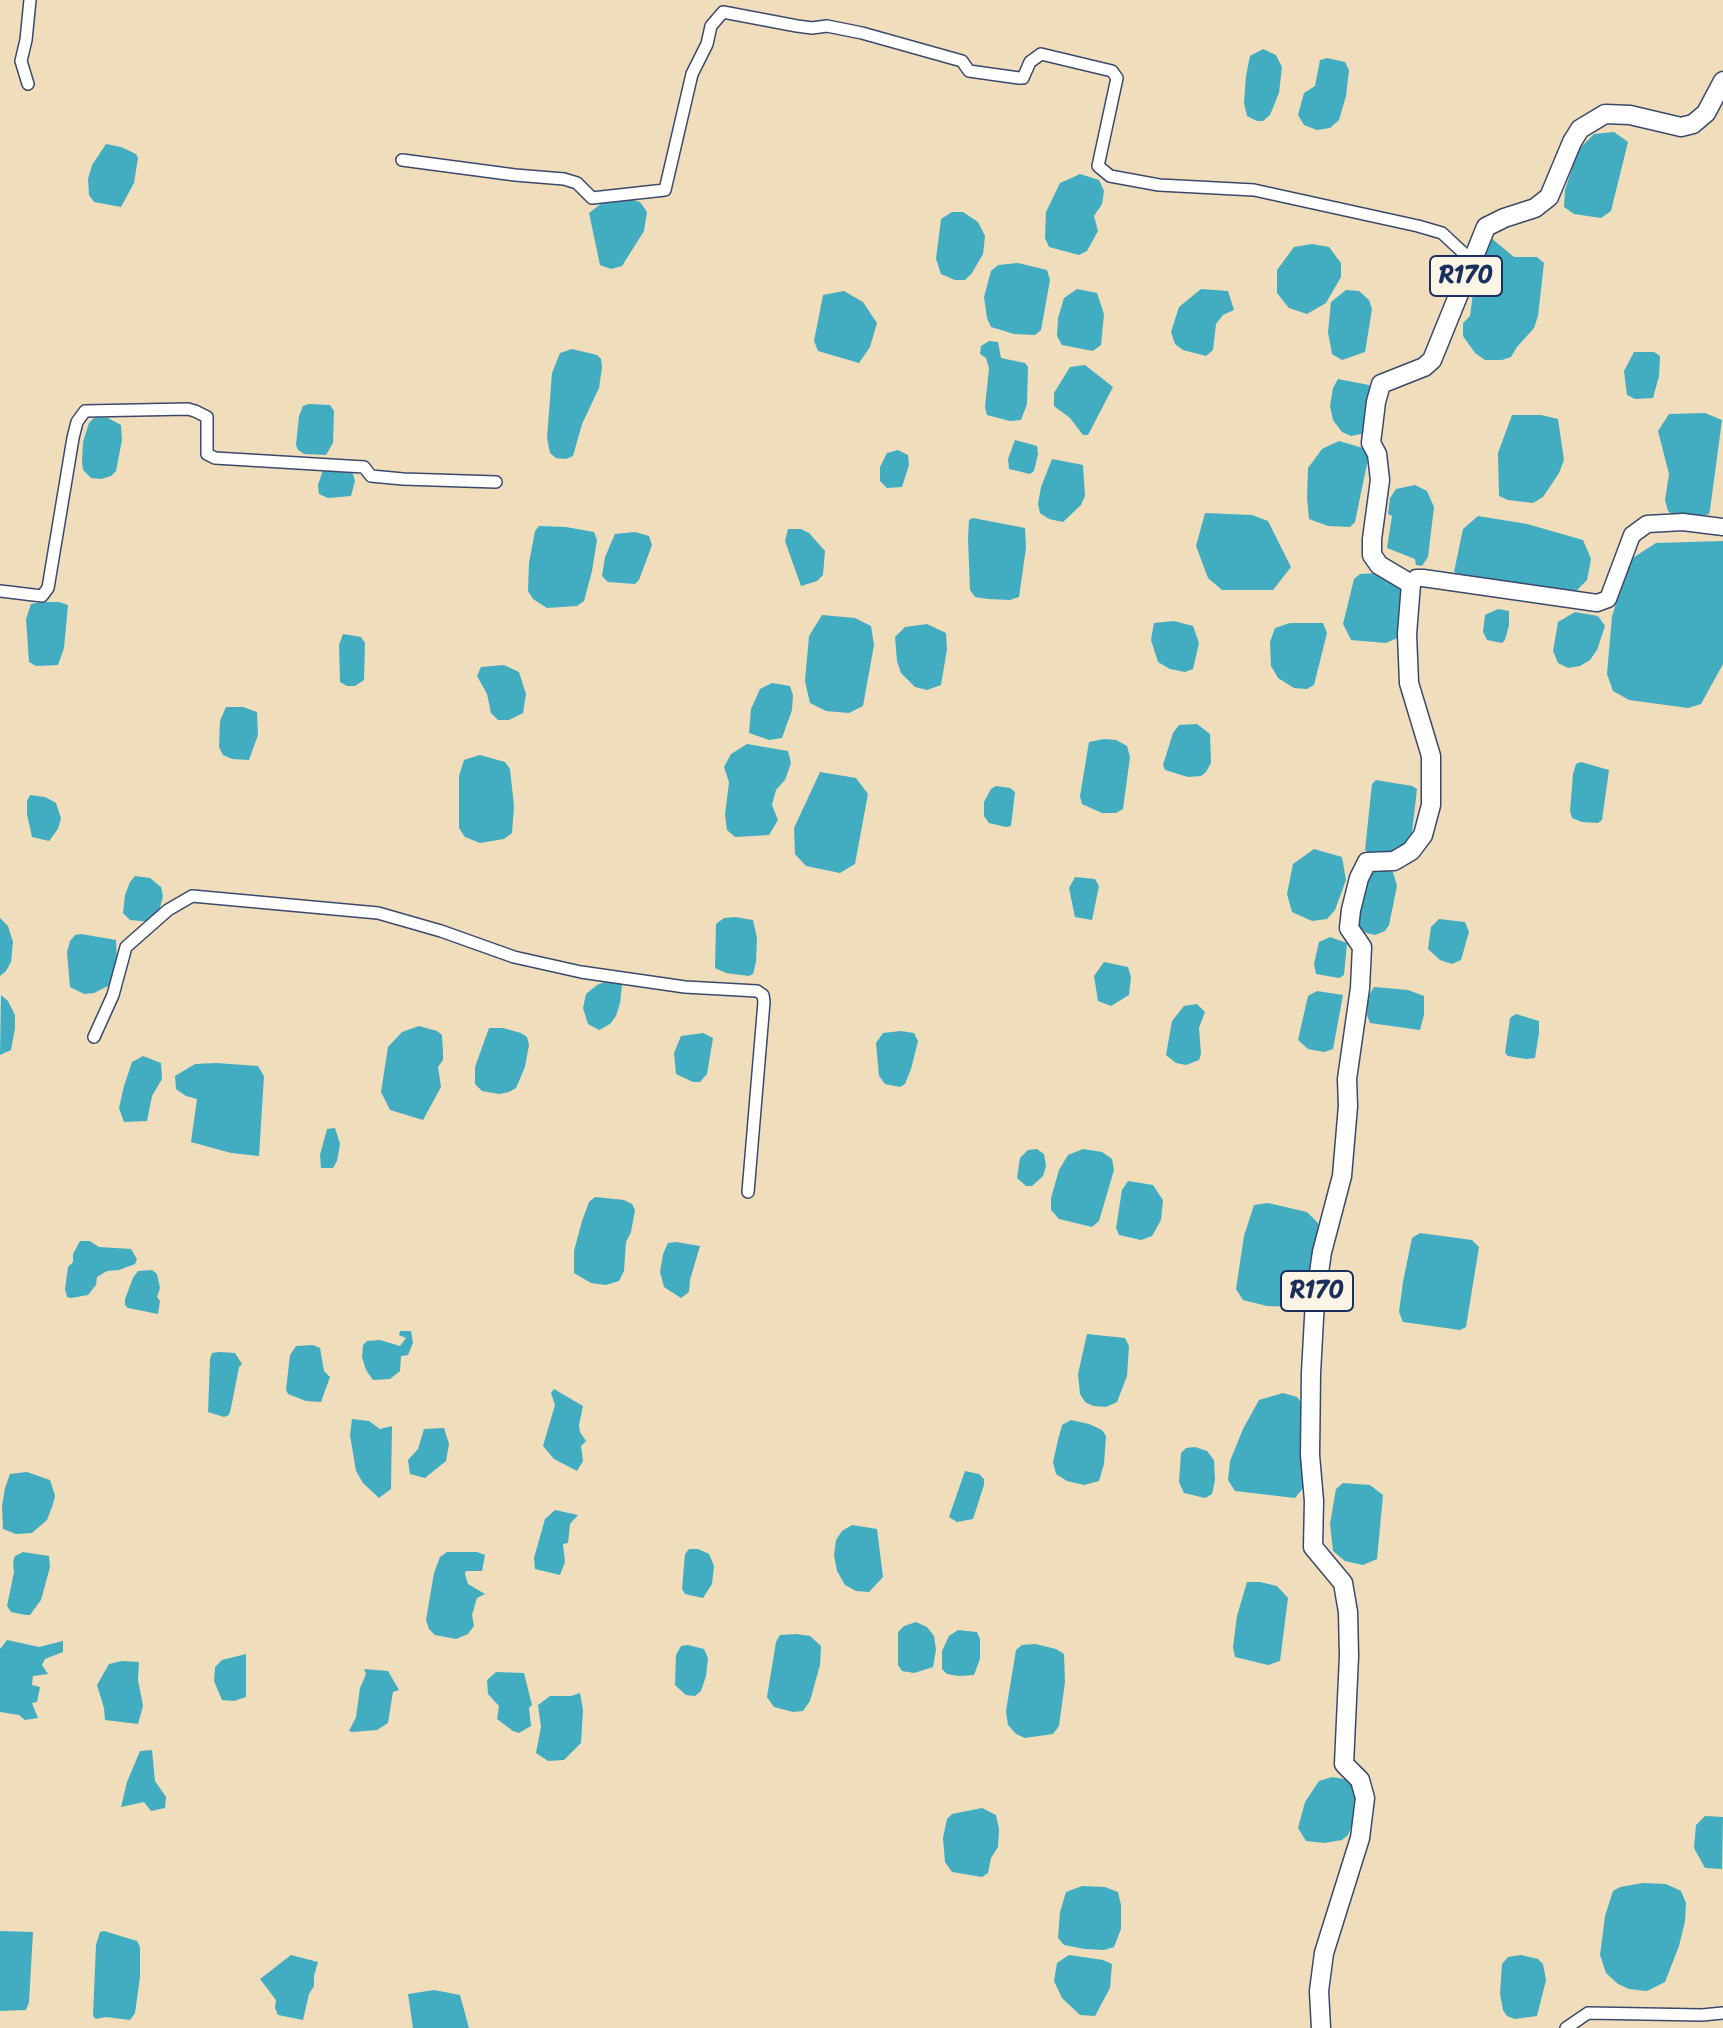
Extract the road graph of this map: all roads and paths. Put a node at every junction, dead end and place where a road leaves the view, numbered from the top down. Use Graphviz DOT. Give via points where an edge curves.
graph roads {
  1 [pos="29,1"];
  2 [pos="1723,81"];
  3 [pos="28,84"];
  4 [pos="402,160"];
  5 [pos="1472,261"];
  6 [pos="496,482"];
  7 [pos="1723,527"];
  8 [pos="1411,584"];
  9 [pos="0,591"];
  10 [pos="94,1037"];
  11 [pos="748,1192"];
  12 [pos="1723,2013"];
  13 [pos="1321,2028"];
  14 [pos="1566,2028"];
  1 -- 3 [label="street" via="21,61"];
  2 -- 5 [label="main road, R170" via="1706,113 1693,124 1681,127 1605,114 1580,129 1549,197 1486,227"];
  4 -- 5 [label="street" via="564,179 592,198 665,190 692,74 711,26 723,12 862,33 962,61 969,71 1019,78 1041,54 1112,71 1117,78 1098,166 1110,176 1159,185 1254,190 1418,226 1442,233"];
  5 -- 8 [label="main road, R170" via="1432,360 1381,384 1376,402 1371,443 1380,480 1372,555"];
  6 -- 9 [label="street" via="403,479 371,476 364,467 215,458 207,454 207,417 195,411 85,411 73,438 48,588 42,596"];
  7 -- 8 [label="street" via="1647,524 1632,535 1608,599 1597,603 1423,578"];
  8 -- 13 [label="main road, R170" via="1409,683 1431,756 1431,805 1423,835 1411,851 1394,861 1367,862 1351,910 1349,928 1362,947 1360,988 1347,1079 1342,1176 1322,1252 1312,1336 1313,1547 1343,1583 1349,1656 1344,1764 1360,1780 1365,1798 1360,1838 1324,1953"];
  10 -- 11 [label="street" via="126,947 192,896 378,913 514,957 581,972 757,991 764,1002"];
  12 -- 14 [label="street" via="1588,2013"];
}
